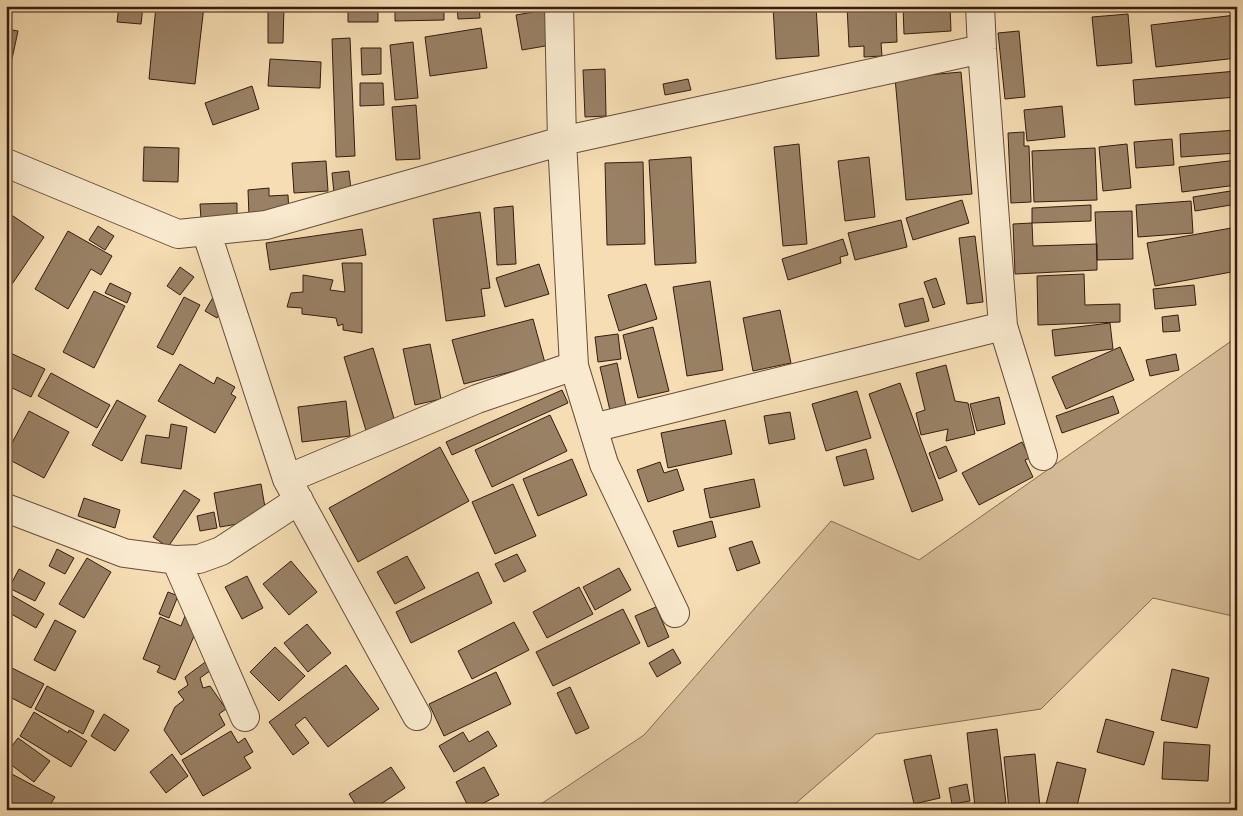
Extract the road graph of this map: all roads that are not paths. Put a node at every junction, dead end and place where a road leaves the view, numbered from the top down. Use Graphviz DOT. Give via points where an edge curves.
graph roads {
  1 [pos="559,6"];
  2 [pos="980,6"];
  3 [pos="982,48"];
  4 [pos="562,142"];
  5 [pos="6,163"];
  6 [pos="206,231"];
  7 [pos="1003,326"];
  8 [pos="574,366"];
  9 [pos="593,428"];
  10 [pos="1043,456"];
  11 [pos="293,489"];
  12 [pos="6,508"];
  13 [pos="176,560"];
  14 [pos="675,613"];
  15 [pos="245,716"];
  16 [pos="417,716"];
  1 -- 4 [label="street"];
  2 -- 3 [label="street"];
  3 -- 4 [label="street"];
  3 -- 7 [label="street"];
  4 -- 6 [label="street" via="266,225"];
  4 -- 8 [label="street"];
  5 -- 6 [label="street" via="178,234"];
  6 -- 11 [label="street"];
  7 -- 9 [label="street"];
  7 -- 10 [label="street"];
  8 -- 9 [label="street"];
  8 -- 11 [label="street" via="477,399"];
  9 -- 14 [label="street" via="604,464"];
  11 -- 13 [label="street" via="221,551 199,560"];
  11 -- 16 [label="street"];
  12 -- 13 [label="street" via="124,552"];
  13 -- 15 [label="street"];
}
